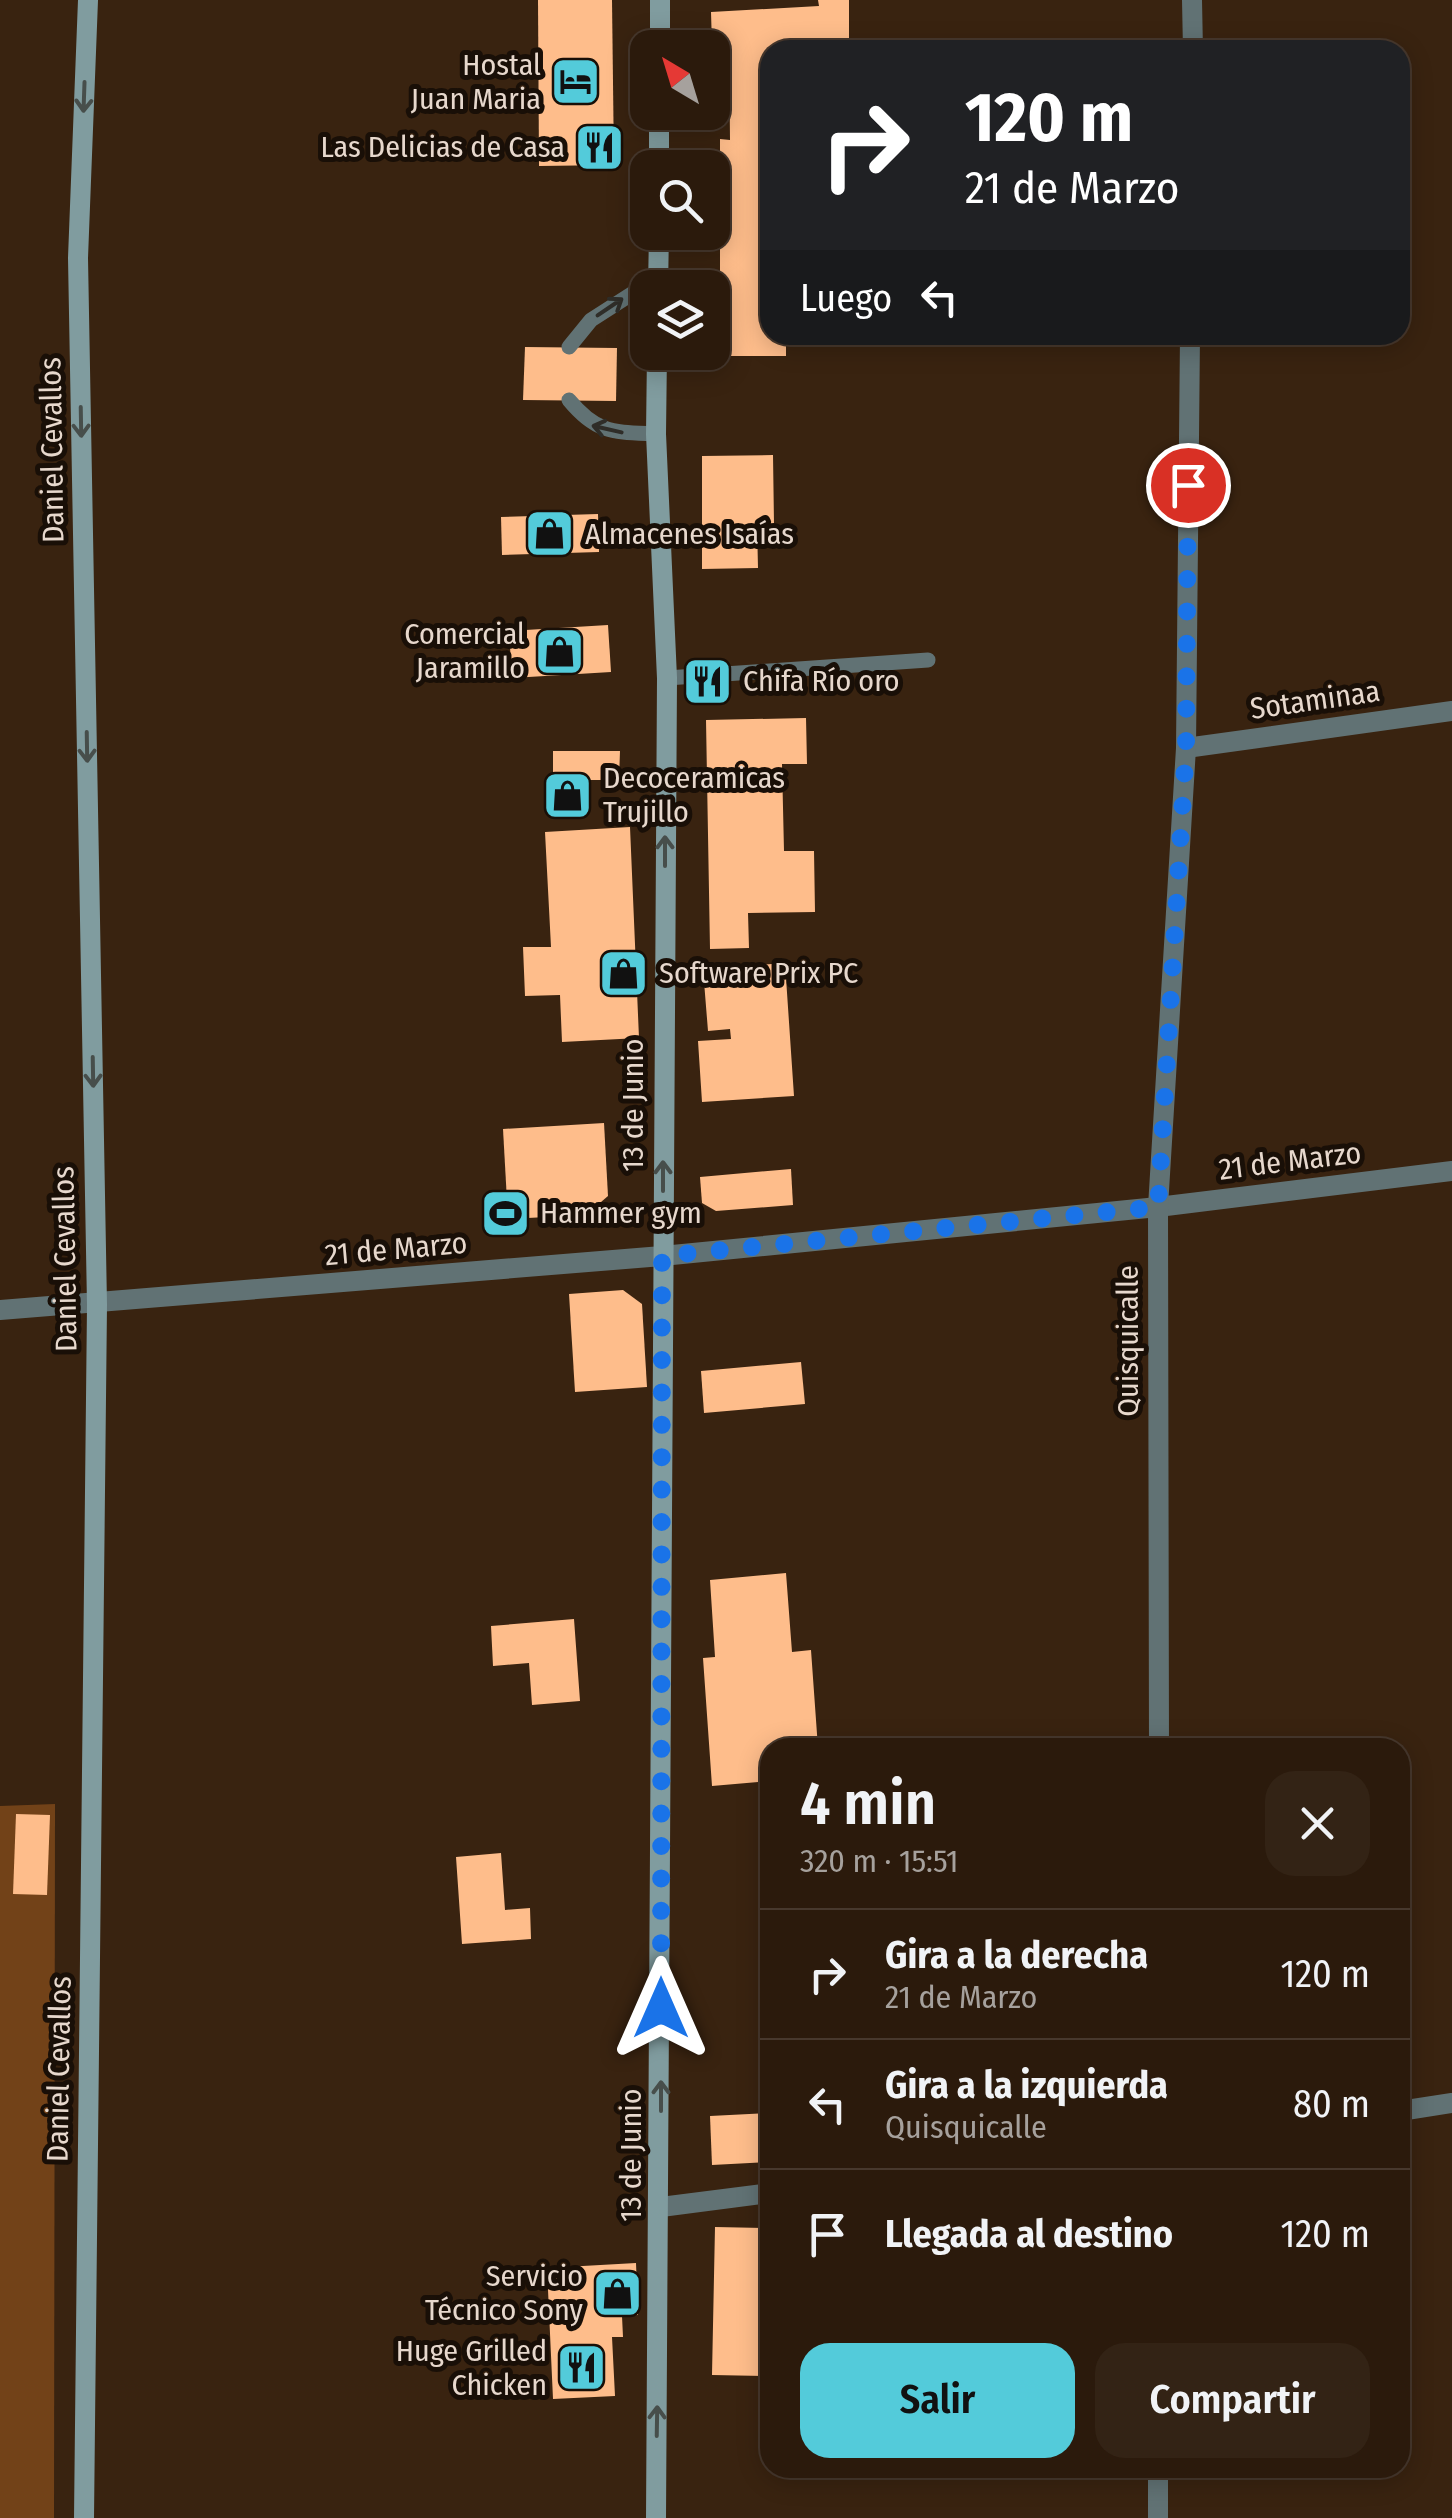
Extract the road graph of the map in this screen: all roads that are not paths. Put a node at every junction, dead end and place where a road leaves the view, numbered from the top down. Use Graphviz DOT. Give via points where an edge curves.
graph roads {
  1 [pos="88,0"];
  2 [pos="660,0"];
  3 [pos="1192,0"];
  4 [pos="660,30"];
  5 [pos="1193,40"];
  6 [pos="630,298"];
  7 [pos="1190,345"];
  8 [pos="569,347"];
  9 [pos="657,370"];
  10 [pos="569,400"];
  11 [pos="656,434"];
  12 [pos="928,660"];
  13 [pos="667,678"];
  14 [pos="1452,711"];
  15 [pos="1186,748"];
  16 [pos="1452,1172"];
  17 [pos="1158,1207"];
  18 [pos="662,1256"];
  19 [pos="96,1305"];
  20 [pos="0,1310"];
  21 [pos="1158,1738"];
  22 [pos="1452,2103"];
  23 [pos="1410,2109"];
  24 [pos="760,2194"];
  25 [pos="661,2206"];
  26 [pos="1158,2478"];
  27 [pos="84,2518"];
  28 [pos="656,2518"];
  29 [pos="1158,2518"];
  1 -- 19 [label="main road, Daniel Cevallos, one-way" via="78,258"];
  2 -- 4 [label="main road"];
  3 -- 5 [label="street"];
  8 -- 6 [label="lane, one-way" via="591,320"];
  7 -- 15 [label="street, Quisquicalle"];
  9 -- 11 [label="main road, 13 de Junio"];
  11 -- 10 [label="lane, one-way" via="589,424"];
  11 -- 13 [label="main road, 13 de Junio"];
  12 -- 13 [label="lane"];
  18 -- 13 [label="main road, 13 de Junio, one-way"];
  14 -- 15 [label="street, Sotaminaa"];
  15 -- 17 [label="street, Quisquicalle"];
  16 -- 17 [label="street, 21 de Marzo"];
  17 -- 18 [label="street, 21 de Marzo"];
  17 -- 21 [label="street, Quisquicalle"];
  18 -- 19 [label="street, 21 de Marzo"];
  25 -- 18 [label="main road, 13 de Junio, one-way"];
  19 -- 20 [label="street, 21 de Marzo"];
  19 -- 27 [label="main road, Daniel Cevallos"];
  22 -- 23 [label="street"];
  24 -- 25 [label="street"];
  28 -- 25 [label="main road, 13 de Junio, one-way"];
  26 -- 29 [label="street"];
}
